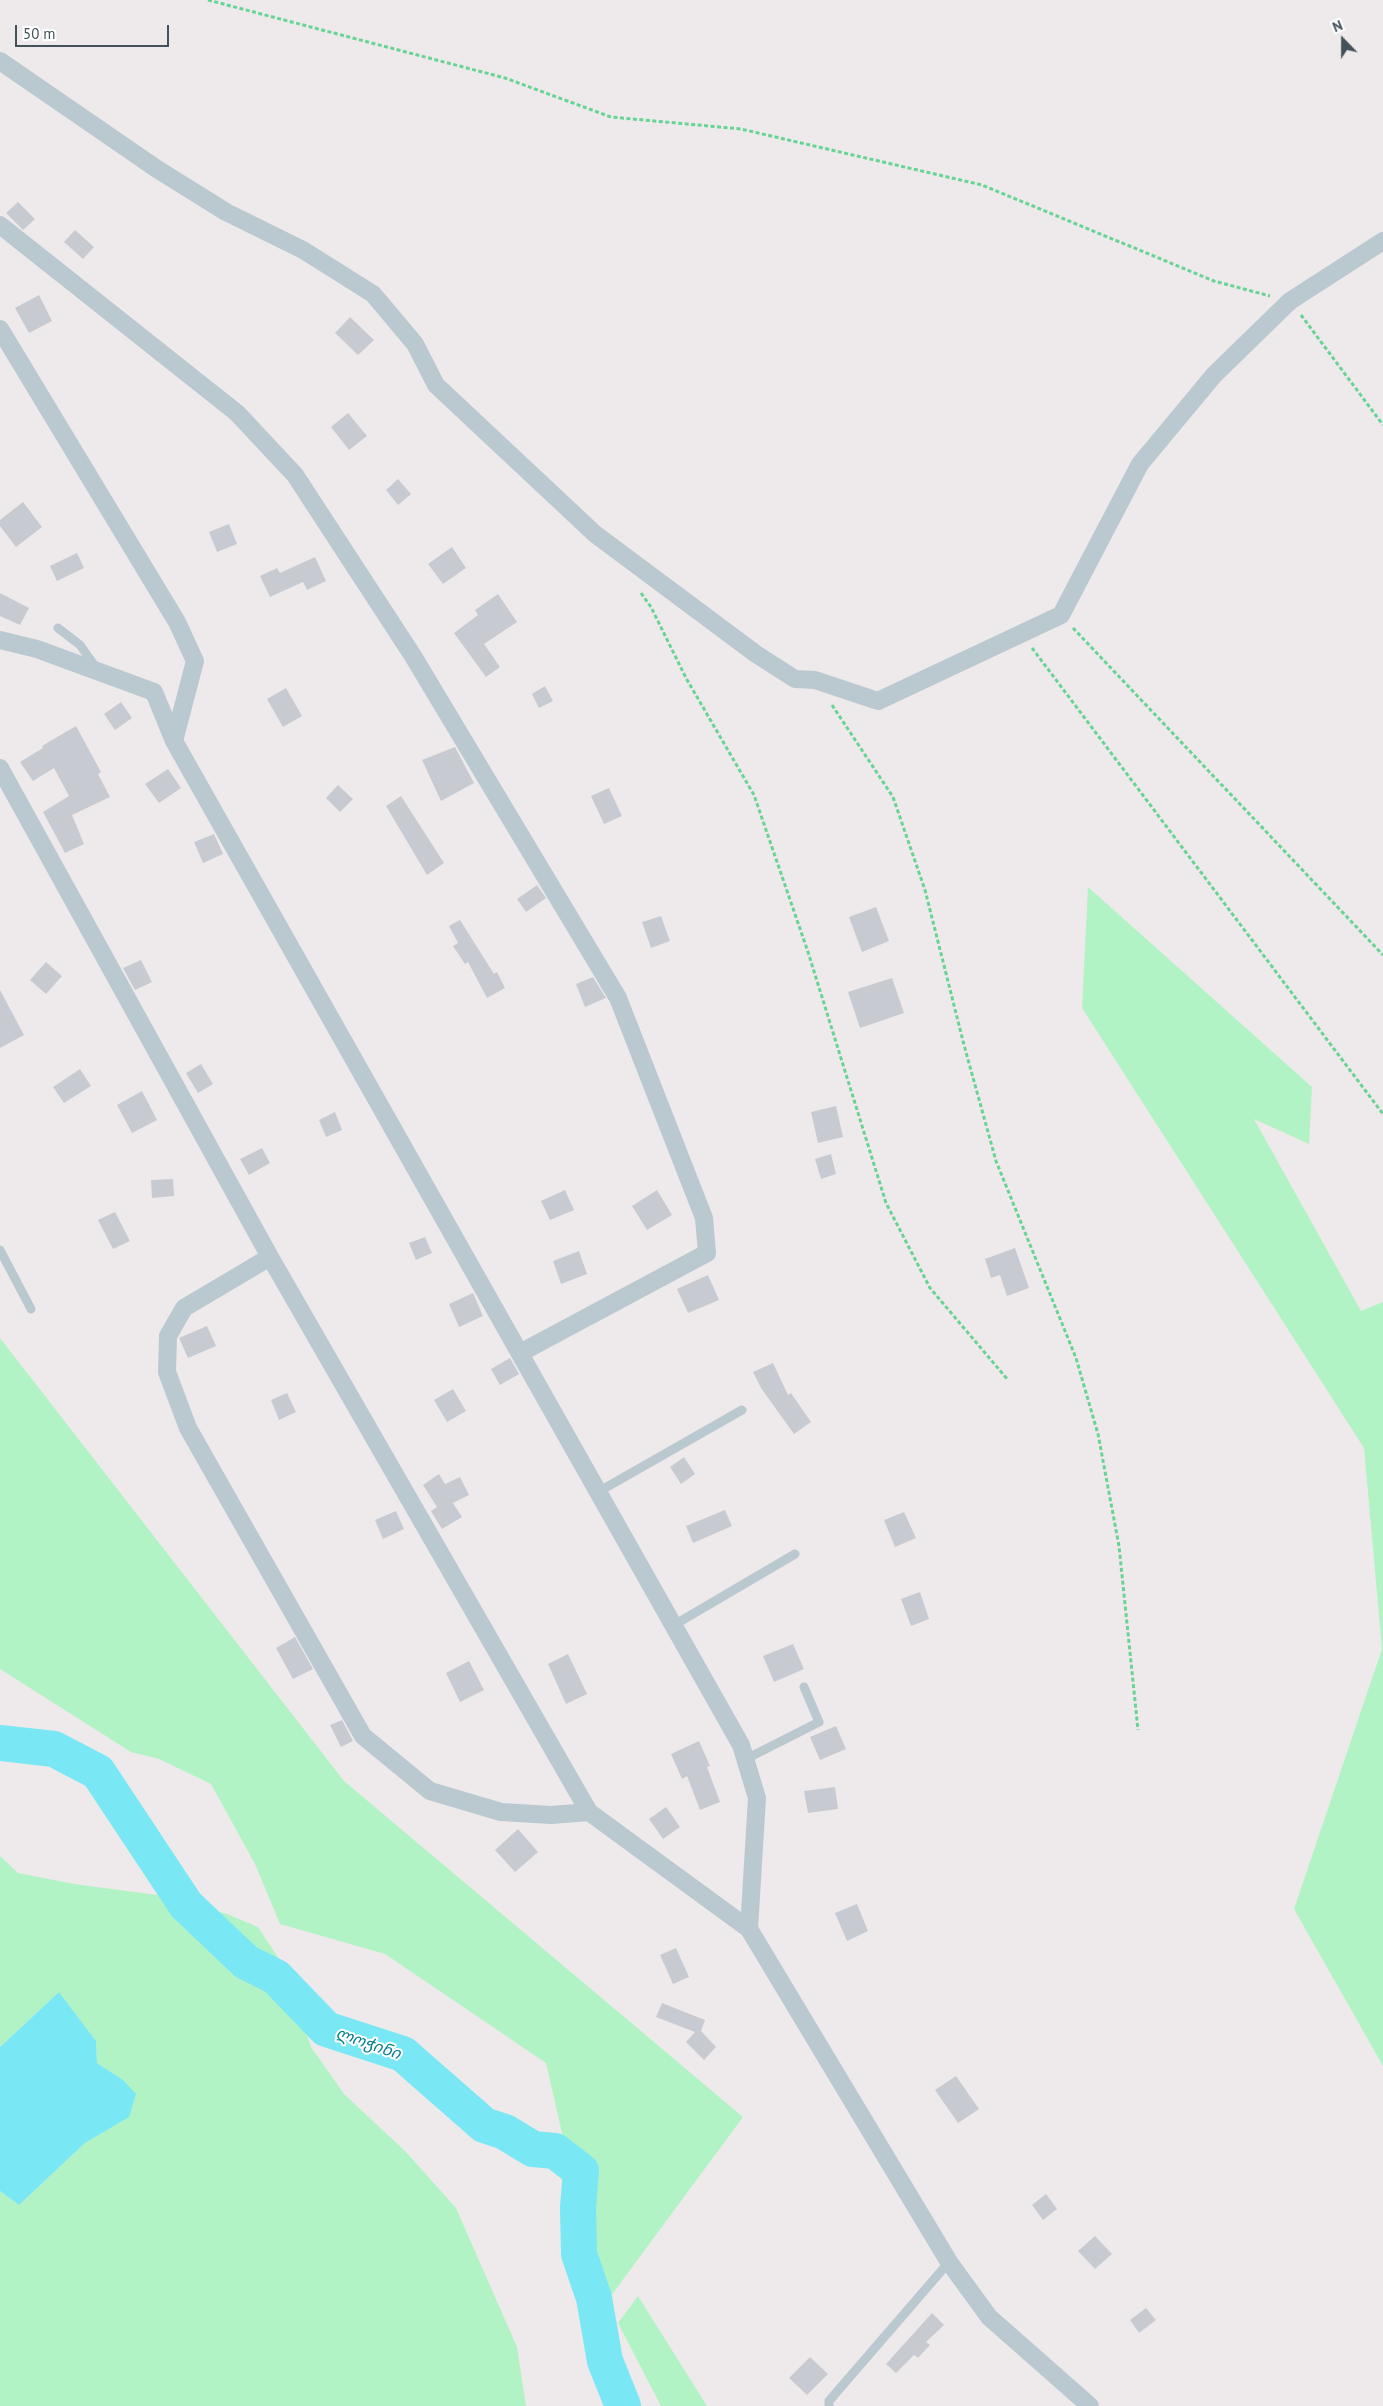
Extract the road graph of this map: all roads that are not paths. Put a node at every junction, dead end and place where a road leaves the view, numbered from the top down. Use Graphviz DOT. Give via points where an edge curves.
graph roads {
  1 [pos="0,60"];
  2 [pos="0,225"];
  3 [pos="1383,241"];
  4 [pos="0,329"];
  5 [pos="58,628"];
  6 [pos="0,640"];
  7 [pos="98,670"];
  8 [pos="174,741"];
  9 [pos="0,768"];
  10 [pos="0,1250"];
  11 [pos="270,1257"];
  12 [pos="31,1309"];
  13 [pos="520,1353"];
  14 [pos="742,1410"];
  15 [pos="598,1492"];
  16 [pos="795,1554"];
  17 [pos="674,1625"];
  18 [pos="804,1688"];
  19 [pos="746,1759"];
  20 [pos="589,1812"];
  21 [pos="750,1929"];
  22 [pos="949,2262"];
  23 [pos="829,2406"];
  24 [pos="1090,2406"];
  1 -- 3 [label="street" via="165,174 226,212 303,250 373,294 415,344 436,385 595,534 756,654 795,679 815,680 878,700 1060,615 1140,464 1214,375 1290,301"];
  2 -- 13 [label="street" via="237,413 295,475 413,656 618,998 704,1218 707,1253"];
  4 -- 8 [label="street" via="177,622 195,662"];
  5 -- 7 [label="lane" via="80,645"];
  6 -- 7 [label="street" via="38,649"];
  7 -- 8 [label="street" via="154,692"];
  8 -- 13 [label="street"];
  9 -- 11 [label="street"];
  10 -- 12 [label="lane"];
  11 -- 20 [label="street"];
  11 -- 20 [label="street" via="184,1308 168,1336 167,1372 188,1428 363,1736 430,1791 501,1812 551,1815"];
  13 -- 15 [label="street"];
  14 -- 15 [label="lane"];
  15 -- 17 [label="street"];
  16 -- 17 [label="lane"];
  17 -- 19 [label="street"];
  18 -- 19 [label="lane" via="819,1722"];
  19 -- 21 [label="street" via="757,1798"];
  20 -- 21 [label="street"];
  21 -- 22 [label="street"];
  22 -- 23 [label="lane" via="829,2401"];
  22 -- 24 [label="street" via="989,2317"];
}
